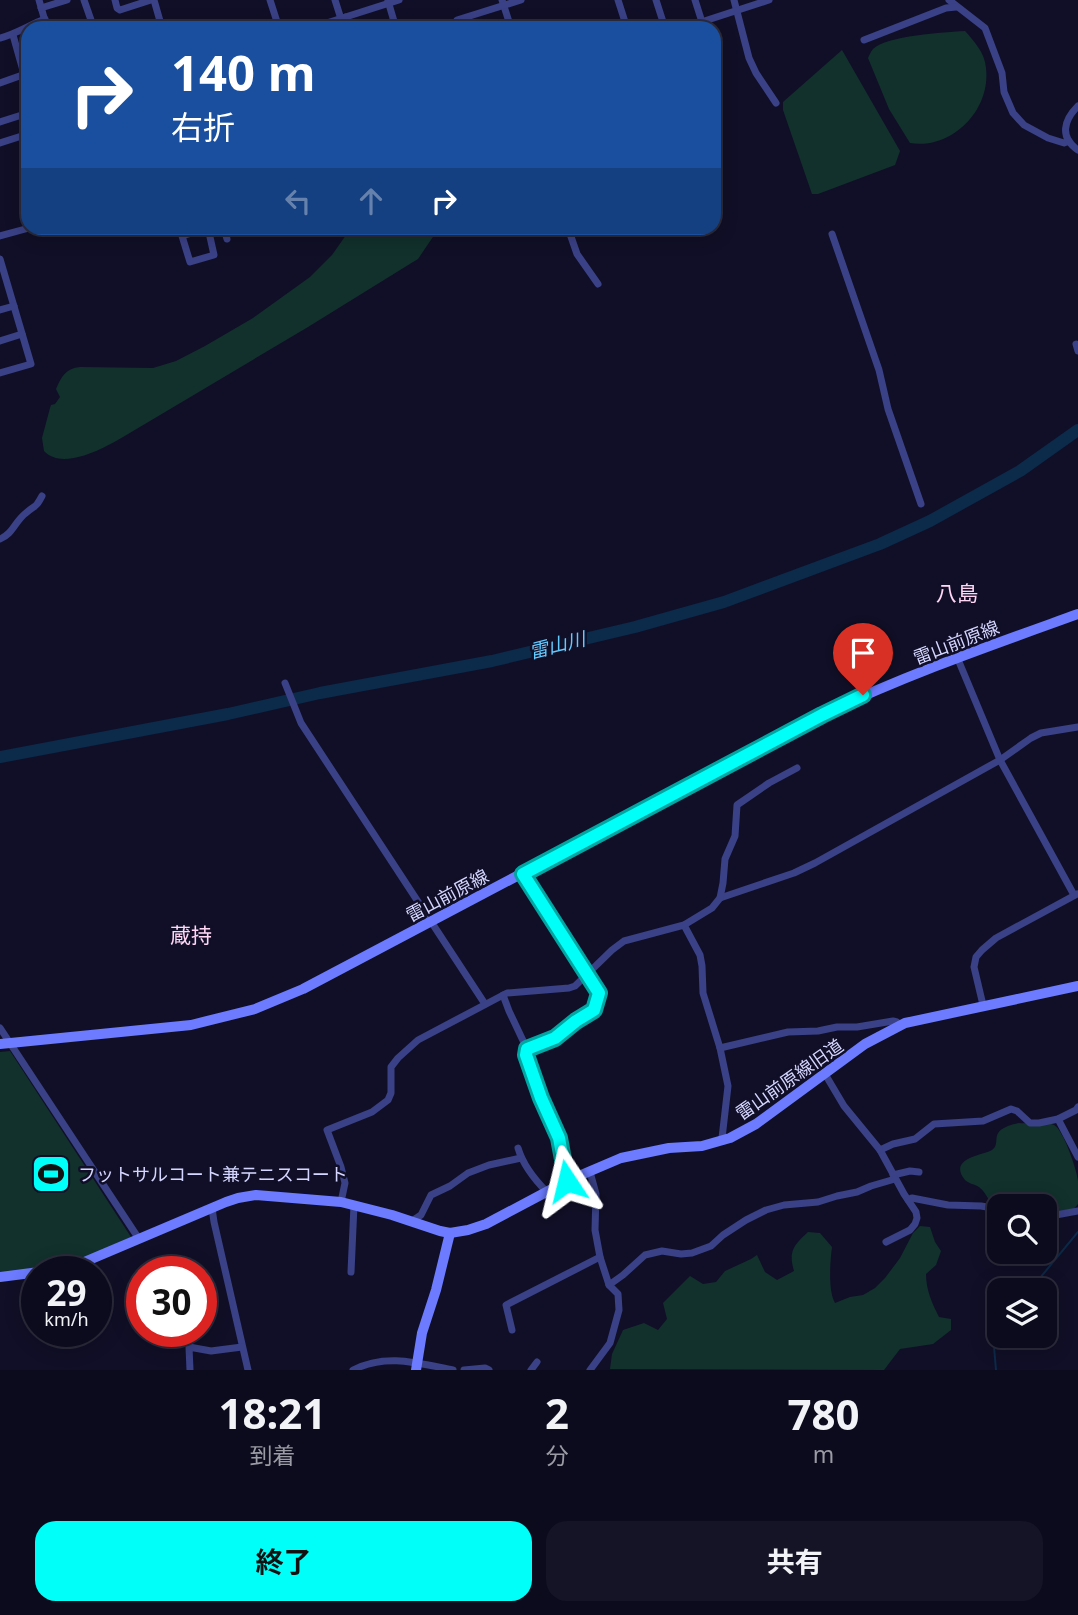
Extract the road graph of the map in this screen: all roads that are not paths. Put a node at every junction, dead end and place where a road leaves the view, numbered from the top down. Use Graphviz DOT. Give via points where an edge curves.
graph roads {
  1 [pos="67,0"];
  2 [pos="84,0"];
  3 [pos="115,0"];
  4 [pos="152,0"];
  5 [pos="270,0"];
  6 [pos="335,0"];
  7 [pos="399,0"];
  8 [pos="521,0"];
  9 [pos="618,0"];
  10 [pos="656,0"];
  11 [pos="695,0"];
  12 [pos="734,0"];
  13 [pos="769,0"];
  14 [pos="949,0"];
  15 [pos="388,2"];
  16 [pos="503,3"];
  17 [pos="40,4"];
  18 [pos="956,7"];
  19 [pos="737,11"];
  20 [pos="343,18"];
  21 [pos="45,19"];
  22 [pos="457,20"];
  23 [pos="39,21"];
  24 [pos="90,21"];
  25 [pos="160,21"];
  26 [pos="277,21"];
  27 [pos="333,21"];
  28 [pos="345,21"];
  29 [pos="394,21"];
  30 [pos="509,21"];
  31 [pos="625,21"];
  32 [pos="663,21"];
  33 [pos="702,21"];
  34 [pos="705,21"];
  35 [pos="21,30"];
  36 [pos="13,35"];
  37 [pos="0,38"];
  38 [pos="864,40"];
  39 [pos="21,59"];
  40 [pos="21,76"];
  41 [pos="0,83"];
  42 [pos="776,103"];
  43 [pos="1078,106"];
  44 [pos="21,115"];
  45 [pos="0,122"];
  46 [pos="21,136"];
  47 [pos="1069,141"];
  48 [pos="0,143"];
  49 [pos="1078,150"];
  50 [pos="21,230"];
  51 [pos="832,234"];
  52 [pos="184,235"];
  53 [pos="210,235"];
  54 [pos="226,235"];
  55 [pos="570,235"];
  56 [pos="0,236"];
  57 [pos="227,239"];
  58 [pos="0,259"];
  59 [pos="1,268"];
  60 [pos="598,284"];
  61 [pos="14,306"];
  62 [pos="0,310"];
  63 [pos="22,334"];
  64 [pos="0,341"];
  65 [pos="0,373"];
  66 [pos="42,496"];
  67 [pos="921,504"];
  68 [pos="0,539"];
  69 [pos="1078,614"];
  70 [pos="957,657"];
  71 [pos="285,683"];
  72 [pos="1078,727"];
  73 [pos="1000,760"];
  74 [pos="797,768"];
  75 [pos="523,874"];
  76 [pos="1076,894"];
  77 [pos="720,898"];
  78 [pos="431,921"];
  79 [pos="684,925"];
  80 [pos="587,975"];
  81 [pos="1078,986"];
  82 [pos="503,995"];
  83 [pos="485,1004"];
  84 [pos="983,1005"];
  85 [pos="898,1026"];
  86 [pos="0,1028"];
  87 [pos="5,1043"];
  88 [pos="720,1048"];
  89 [pos="527,1049"];
  90 [pos="825,1074"];
  91 [pos="1078,1107"];
  92 [pos="1058,1119"];
  93 [pos="723,1141"];
  94 [pos="519,1148"];
  95 [pos="880,1150"];
  96 [pos="1078,1157"];
  97 [pos="521,1158"];
  98 [pos="590,1172"];
  99 [pos="919,1172"];
  100 [pos="894,1177"];
  101 [pos="567,1181"];
  102 [pos="547,1192"];
  103 [pos="908,1200"];
  104 [pos="341,1202"];
  105 [pos="354,1205"];
  106 [pos="987,1207"];
  107 [pos="212,1208"];
  108 [pos="1078,1211"];
  109 [pos="1057,1215"];
  110 [pos="412,1222"];
  111 [pos="450,1233"];
  112 [pos="139,1239"];
  113 [pos="886,1242"];
  114 [pos="600,1257"];
  115 [pos="351,1272"];
  116 [pos="0,1277"];
  117 [pos="609,1285"];
  118 [pos="512,1330"];
  119 [pos="242,1347"];
  120 [pos="537,1362"];
  121 [pos="416,1366"];
  122 [pos="190,1370"];
  123 [pos="248,1370"];
  124 [pos="353,1370"];
  125 [pos="453,1370"];
  126 [pos="464,1370"];
  127 [pos="489,1370"];
  128 [pos="531,1370"];
  129 [pos="590,1370"];
  1 -- 17 [label="street"];
  2 -- 24 [label="street"];
  3 -- 4 [label="street" via="120,10"];
  4 -- 25 [label="street"];
  5 -- 26 [label="street"];
  6 -- 20 [label="street"];
  7 -- 15 [label="street"];
  8 -- 16 [label="street"];
  9 -- 31 [label="street"];
  10 -- 32 [label="street"];
  11 -- 33 [label="street"];
  12 -- 19 [label="street"];
  13 -- 19 [label="street"];
  14 -- 18 [label="street"];
  15 -- 20 [label="street"];
  15 -- 29 [label="street"];
  16 -- 22 [label="street"];
  16 -- 30 [label="street"];
  17 -- 21 [label="street"];
  18 -- 38 [label="street"];
  18 -- 47 [label="street" via="985,28 1013,113 1048,138"];
  19 -- 34 [label="street"];
  19 -- 42 [label="street" via="749,58"];
  20 -- 27 [label="street"];
  20 -- 28 [label="street"];
  21 -- 23 [label="street"];
  35 -- 36 [label="street"];
  36 -- 37 [label="street"];
  36 -- 39 [label="street"];
  40 -- 41 [label="street"];
  43 -- 47 [label="street" via="1067,120"];
  44 -- 45 [label="street"];
  46 -- 48 [label="street"];
  47 -- 49 [label="street"];
  50 -- 56 [label="street"];
  51 -- 67 [label="street"];
  52 -- 53 [label="street" via="190,262 214,255"];
  54 -- 57 [label="street"];
  55 -- 60 [label="street" via="577,254"];
  58 -- 59 [label="street"];
  59 -- 61 [label="street"];
  61 -- 62 [label="street"];
  61 -- 63 [label="street"];
  63 -- 64 [label="street"];
  63 -- 65 [label="street" via="31,364"];
  66 -- 68 [label="street"];
  69 -- 70 [label="street, 雷山前原線"];
  70 -- 73 [label="street"];
  70 -- 75 [label="street, 雷山前原線" via="822,715"];
  71 -- 78 [label="street" via="297,714"];
  72 -- 73 [label="street" via="1041,733"];
  73 -- 76 [label="street"];
  73 -- 77 [label="street" via="815,863"];
  74 -- 77 [label="street" via="737,805 735,836 725,859"];
  75 -- 78 [label="street, 雷山前原線"];
  75 -- 80 [label="street"];
  76 -- 84 [label="street" via="982,950 974,967"];
  77 -- 79 [label="street"];
  78 -- 83 [label="street"];
  78 -- 87 [label="street, 雷山前原線" via="303,989 255,1009 191,1025"];
  79 -- 80 [label="street" via="624,941"];
  79 -- 88 [label="street" via="699,955 703,993"];
  80 -- 82 [label="street" via="569,988"];
  80 -- 89 [label="street" via="599,993 594,1010 555,1038"];
  81 -- 84 [label="street, 雷山前原線旧道"];
  82 -- 83 [label="street"];
  82 -- 89 [label="street"];
  83 -- 104 [label="street" via="418,1040 398,1058 391,1067 391,1093 382,1106 327,1130 345,1183"];
  84 -- 85 [label="street, 雷山前原線旧道"];
  85 -- 88 [label="street" via="893,1021 788,1032"];
  85 -- 90 [label="street, 雷山前原線旧道"];
  86 -- 87 [label="street"];
  87 -- 112 [label="street"];
  88 -- 93 [label="street" via="728,1086"];
  89 -- 101 [label="street" via="559,1138"];
  90 -- 93 [label="street, 雷山前原線旧道" via="756,1124"];
  90 -- 95 [label="street"];
  91 -- 92 [label="street"];
  92 -- 95 [label="street" via="1030,1123 1011,1109 983,1121 934,1125 915,1139"];
  92 -- 96 [label="street"];
  93 -- 98 [label="street, 雷山前原線旧道" via="633,1154"];
  94 -- 97 [label="street"];
  95 -- 100 [label="street"];
  97 -- 102 [label="street"];
  97 -- 110 [label="street" via="468,1173 432,1195"];
  98 -- 101 [label="street, 雷山前原線旧道"];
  98 -- 114 [label="street"];
  99 -- 100 [label="street"];
  100 -- 103 [label="street"];
  100 -- 117 [label="street" via="857,1192 766,1210 710,1246 692,1252 645,1255"];
  101 -- 102 [label="street, 雷山前原線旧道"];
  102 -- 111 [label="street, 雷山前原線旧道" via="486,1224"];
  103 -- 106 [label="street"];
  103 -- 113 [label="street" via="916,1212 915,1224"];
  104 -- 105 [label="street, 雷山前原線旧道"];
  104 -- 107 [label="street, 雷山前原線旧道" via="256,1195"];
  105 -- 110 [label="street, 雷山前原線旧道"];
  105 -- 115 [label="street"];
  107 -- 112 [label="street, 雷山前原線旧道"];
  107 -- 119 [label="street"];
  108 -- 109 [label="street"];
  110 -- 111 [label="street, 雷山前原線旧道"];
  111 -- 121 [label="street"];
  112 -- 116 [label="street, 雷山前原線旧道" via="70,1268"];
  114 -- 117 [label="street"];
  114 -- 118 [label="street" via="506,1305"];
  117 -- 129 [label="street" via="618,1294 618,1317 610,1343"];
  119 -- 122 [label="street" via="211,1351 189,1347"];
  119 -- 123 [label="street"];
  120 -- 128 [label="street"];
  121 -- 124 [label="street" via="380,1360"];
  121 -- 125 [label="street"];
  126 -- 127 [label="street"];
}
